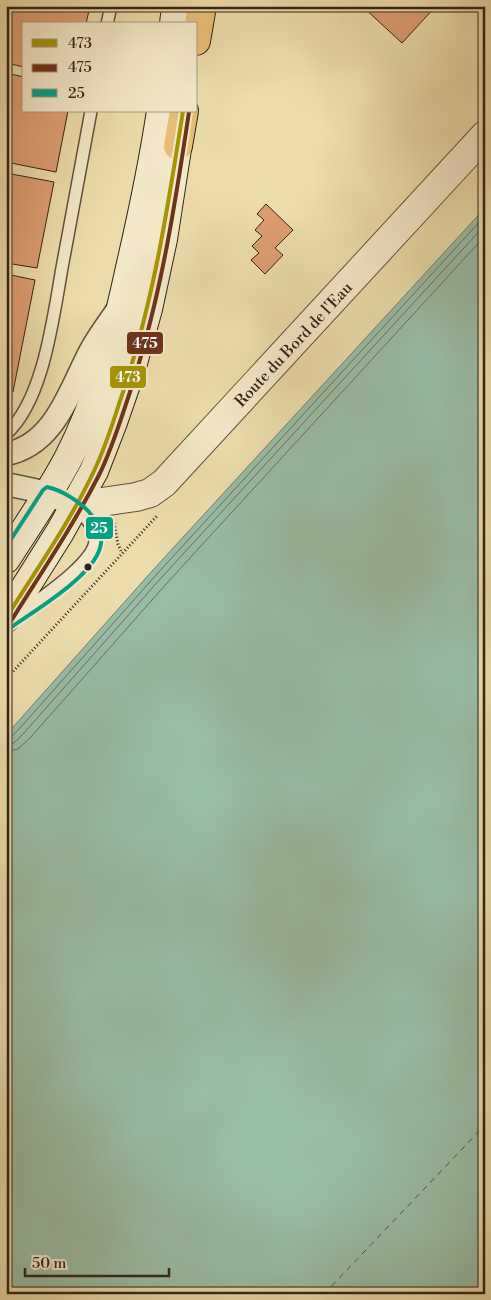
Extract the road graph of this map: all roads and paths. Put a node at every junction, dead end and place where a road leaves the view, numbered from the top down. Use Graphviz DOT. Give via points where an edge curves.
graph roads {
  1 [pos="111,6"];
  2 [pos="176,6"];
  3 [pos="196,6"];
  4 [pos="202,6"];
  5 [pos="107,22"];
  6 [pos="174,22"];
  7 [pos="194,22"];
  8 [pos="198,29"];
  9 [pos="91,112"];
  10 [pos="161,112"];
  11 [pos="183,112"];
  12 [pos="485,135"];
  13 [pos="178,146"];
  14 [pos="122,303"];
  15 [pos="6,434"];
  16 [pos="6,454"];
  17 [pos="6,484"];
  18 [pos="48,492"];
  19 [pos="111,500"];
  20 [pos="74,506"];
  21 [pos="122,554"];
  22 [pos="6,559"];
  23 [pos="6,618"];
  24 [pos="6,623"];
  1 -- 5 [label="lane"];
  2 -- 6 [label="main road"];
  3 -- 7 [label="main road"];
  4 -- 8 [label="highway"];
  9 -- 15 [label="lane" via="44,361 26,410"];
  10 -- 14 [label="main road"];
  11 -- 13 [label="highway"];
  12 -- 19 [label="main road, Route du Bord de l'Eau" via="164,483 150,493"];
  13 -- 20 [label="main road" via="159,257 131,370 94,472"];
  14 -- 16 [label="street" via="88,356 68,399 50,427 36,442"];
  14 -- 18 [label="main road" via="88,413 68,459"];
  17 -- 18 [label="street"];
  18 -- 20 [label="street"];
  18 -- 22 [label="main road"];
  19 -- 20 [label="main road, Route du Bord de l'Eau"];
  19 -- 21 [label="path"];
  20 -- 23 [label="main road"];
  20 -- 24 [label="lane" via="90,524 95,540 93,549 61,583"];
}
